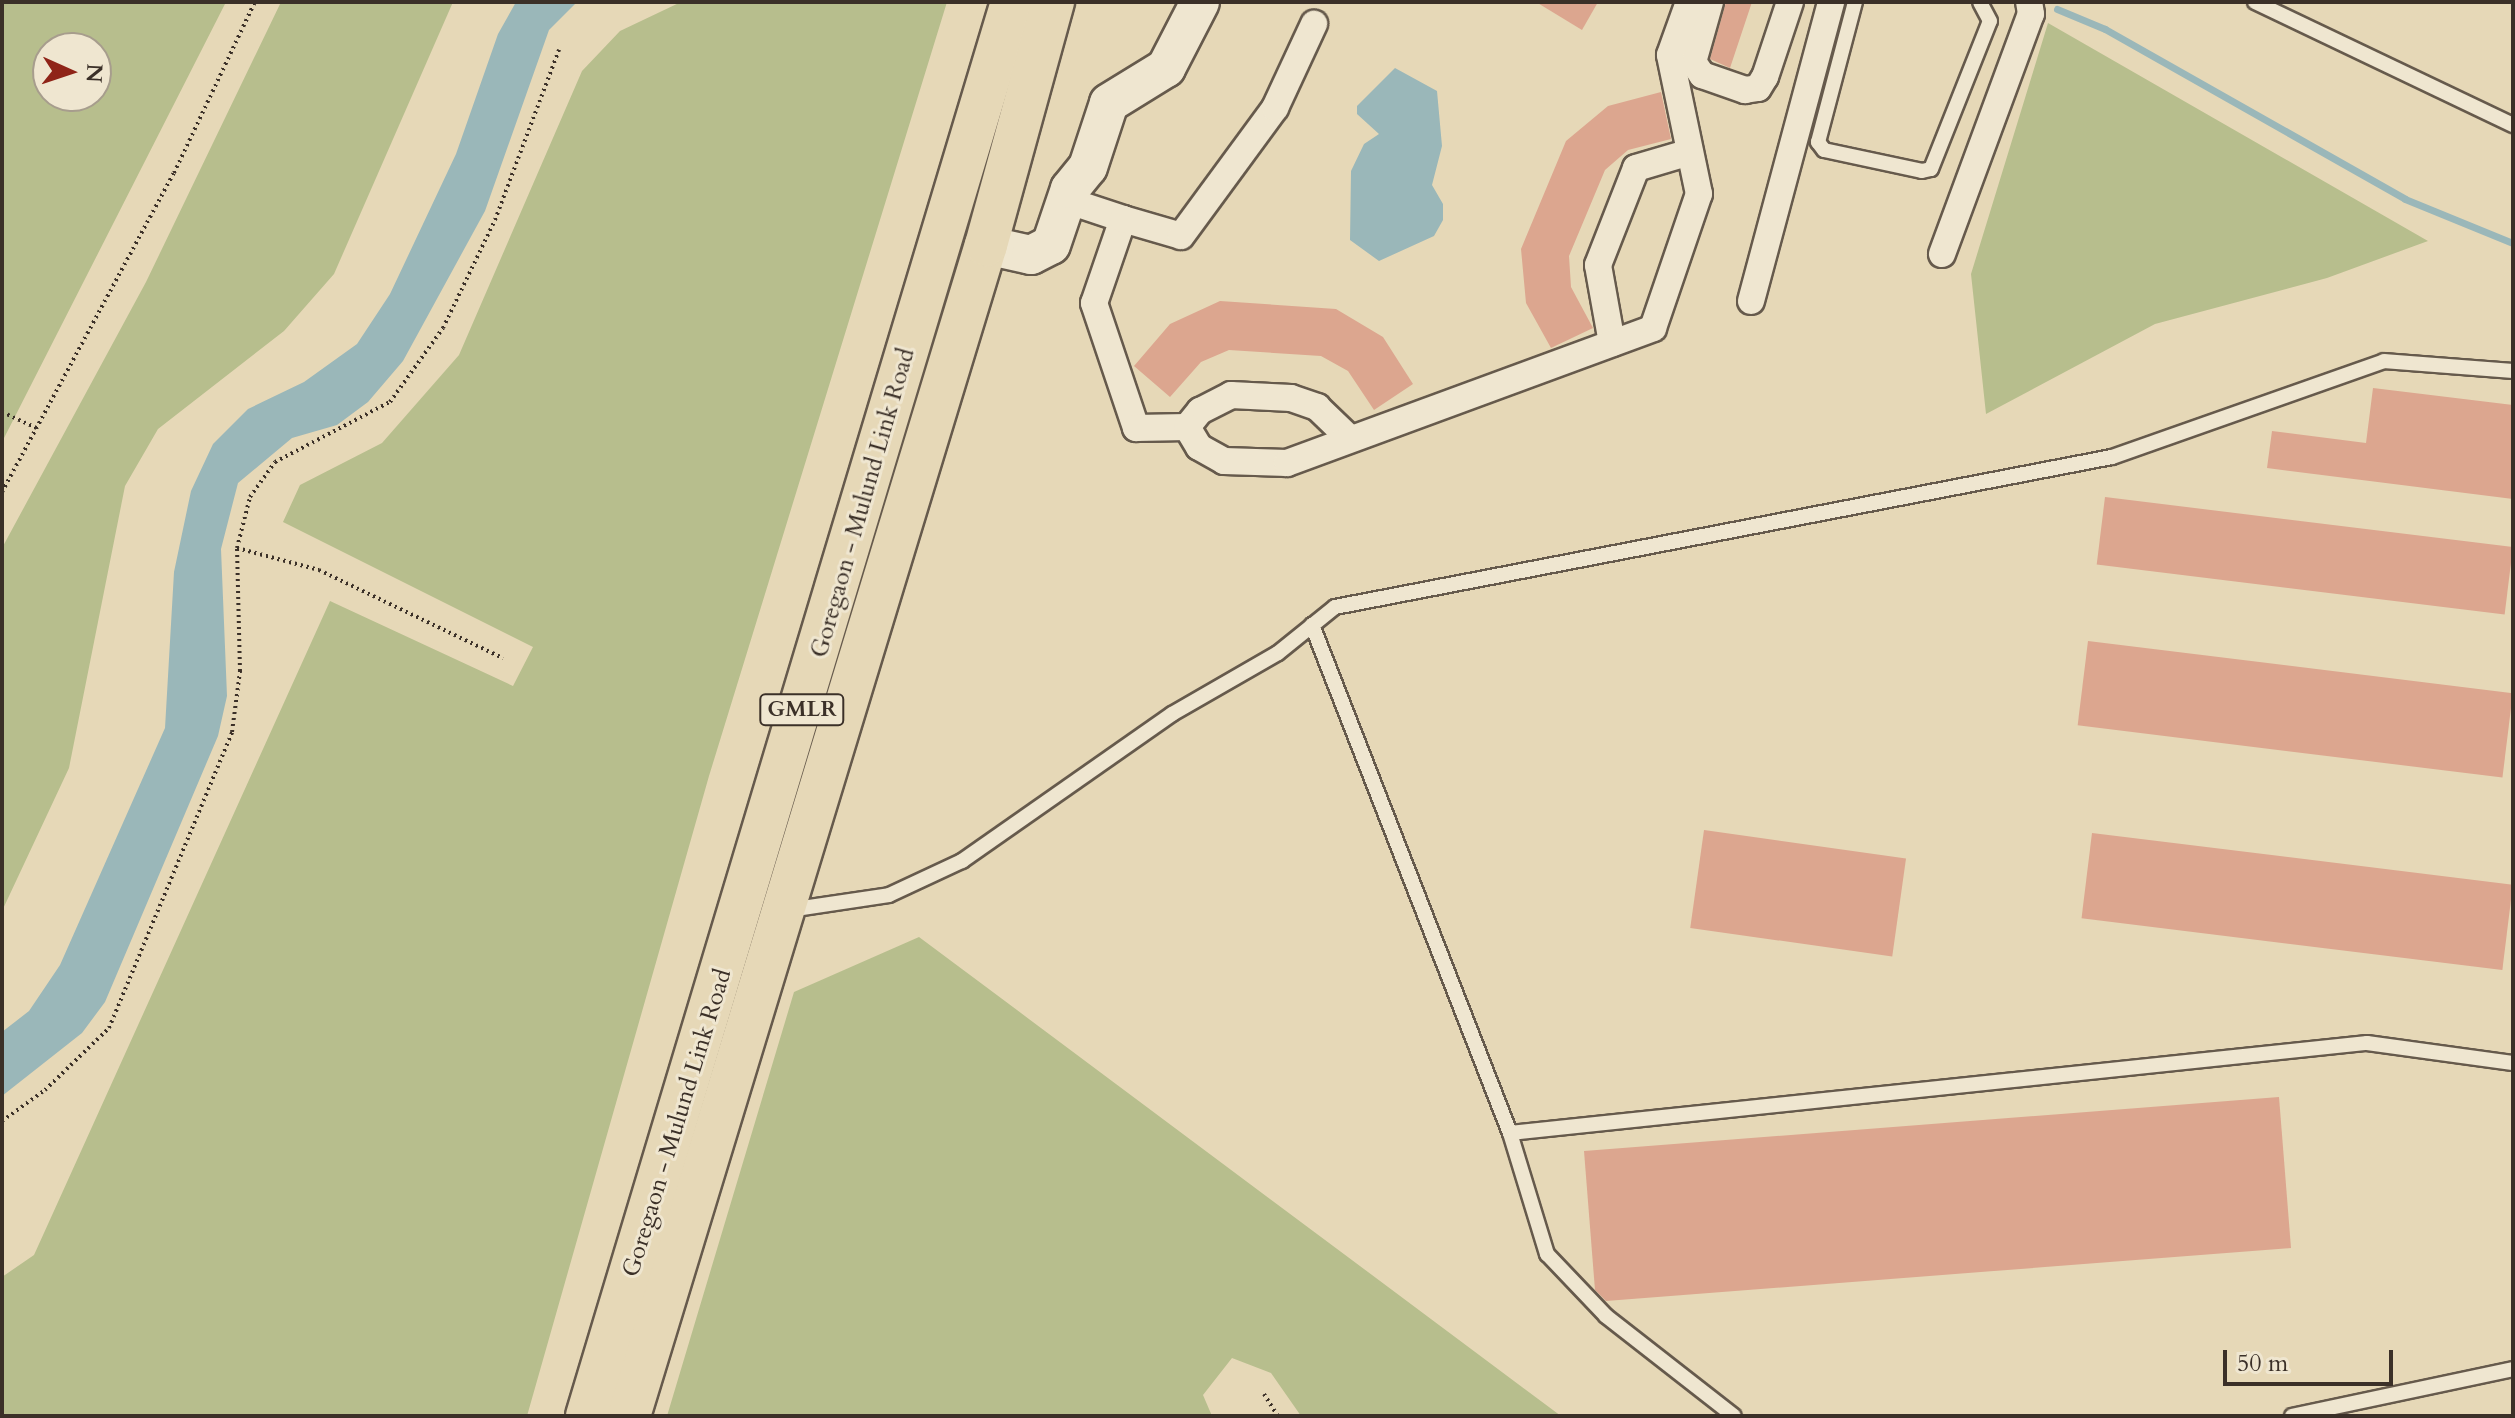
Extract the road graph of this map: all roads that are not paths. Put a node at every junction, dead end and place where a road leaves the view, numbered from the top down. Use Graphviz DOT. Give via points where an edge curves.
graph roads {
  1 [pos="1012,2"];
  2 [pos="1053,2"];
  3 [pos="1689,2"];
  4 [pos="1710,2"];
  5 [pos="1790,2"];
  6 [pos="1831,2"];
  7 [pos="1855,2"];
  8 [pos="2029,2"];
  9 [pos="2255,2"];
  10 [pos="1977,3"];
  11 [pos="1183,11"];
  12 [pos="1314,24"];
  13 [pos="1814,109"];
  14 [pos="2513,125"];
  15 [pos="1690,152"];
  16 [pos="1066,201"];
  17 [pos="1117,218"];
  18 [pos="986,245"];
  19 [pos="1942,254"];
  20 [pos="1751,301"];
  21 [pos="1612,343"];
  22 [pos="2513,371"];
  23 [pos="1187,427"];
  24 [pos="1347,436"];
  25 [pos="1312,625"];
  26 [pos="764,907"];
  27 [pos="2513,1063"];
  28 [pos="1510,1133"];
  29 [pos="2513,1369"];
  30 [pos="587,1416"];
  31 [pos="629,1416"];
  32 [pos="1734,1416"];
  33 [pos="2292,1416"];
  1 -- 26 [label="main road, Goregaon - Mulund Link Road / GMLR"];
  2 -- 18 [label="main road, Goregaon - Mulund Link Road / GMLR"];
  3 -- 15 [label="street" via="1670,55"];
  4 -- 5 [label="street" via="1693,62 1702,75 1745,90 1758,88 1765,77"];
  6 -- 13 [label="street"];
  7 -- 13 [label="lane"];
  8 -- 19 [label="street" via="2031,14"];
  9 -- 14 [label="lane"];
  10 -- 13 [label="lane" via="1990,21 1931,169 1824,150"];
  11 -- 16 [label="street" via="1156,61 1108,86"];
  12 -- 17 [label="street" via="1275,108 1181,236"];
  13 -- 20 [label="street"];
  15 -- 21 [label="street" via="1699,194 1653,328"];
  15 -- 21 [label="street" via="1636,168 1598,265"];
  16 -- 17 [label="street"];
  16 -- 18 [label="street" via="1042,253"];
  17 -- 23 [label="street" via="1094,303 1136,428"];
  18 -- 26 [label="main road, Goregaon - Mulund Link Road / GMLR"];
  21 -- 24 [label="street"];
  22 -- 25 [label="lane" via="2384,361 2112,457 1335,607"];
  23 -- 24 [label="street" via="1199,447 1224,461 1257,465 1325,453"];
  23 -- 24 [label="street" via="1200,411 1231,395 1291,398 1317,407"];
  25 -- 26 [label="lane" via="962,861 889,895"];
  25 -- 28 [label="lane"];
  26 -- 30 [label="main road, Goregaon - Mulund Link Road / GMLR"];
  26 -- 31 [label="main road, Goregaon - Mulund Link Road / GMLR"];
  27 -- 28 [label="lane" via="2367,1043"];
  28 -- 32 [label="lane" via="1547,1254 1606,1316"];
  29 -- 33 [label="lane"];
}
